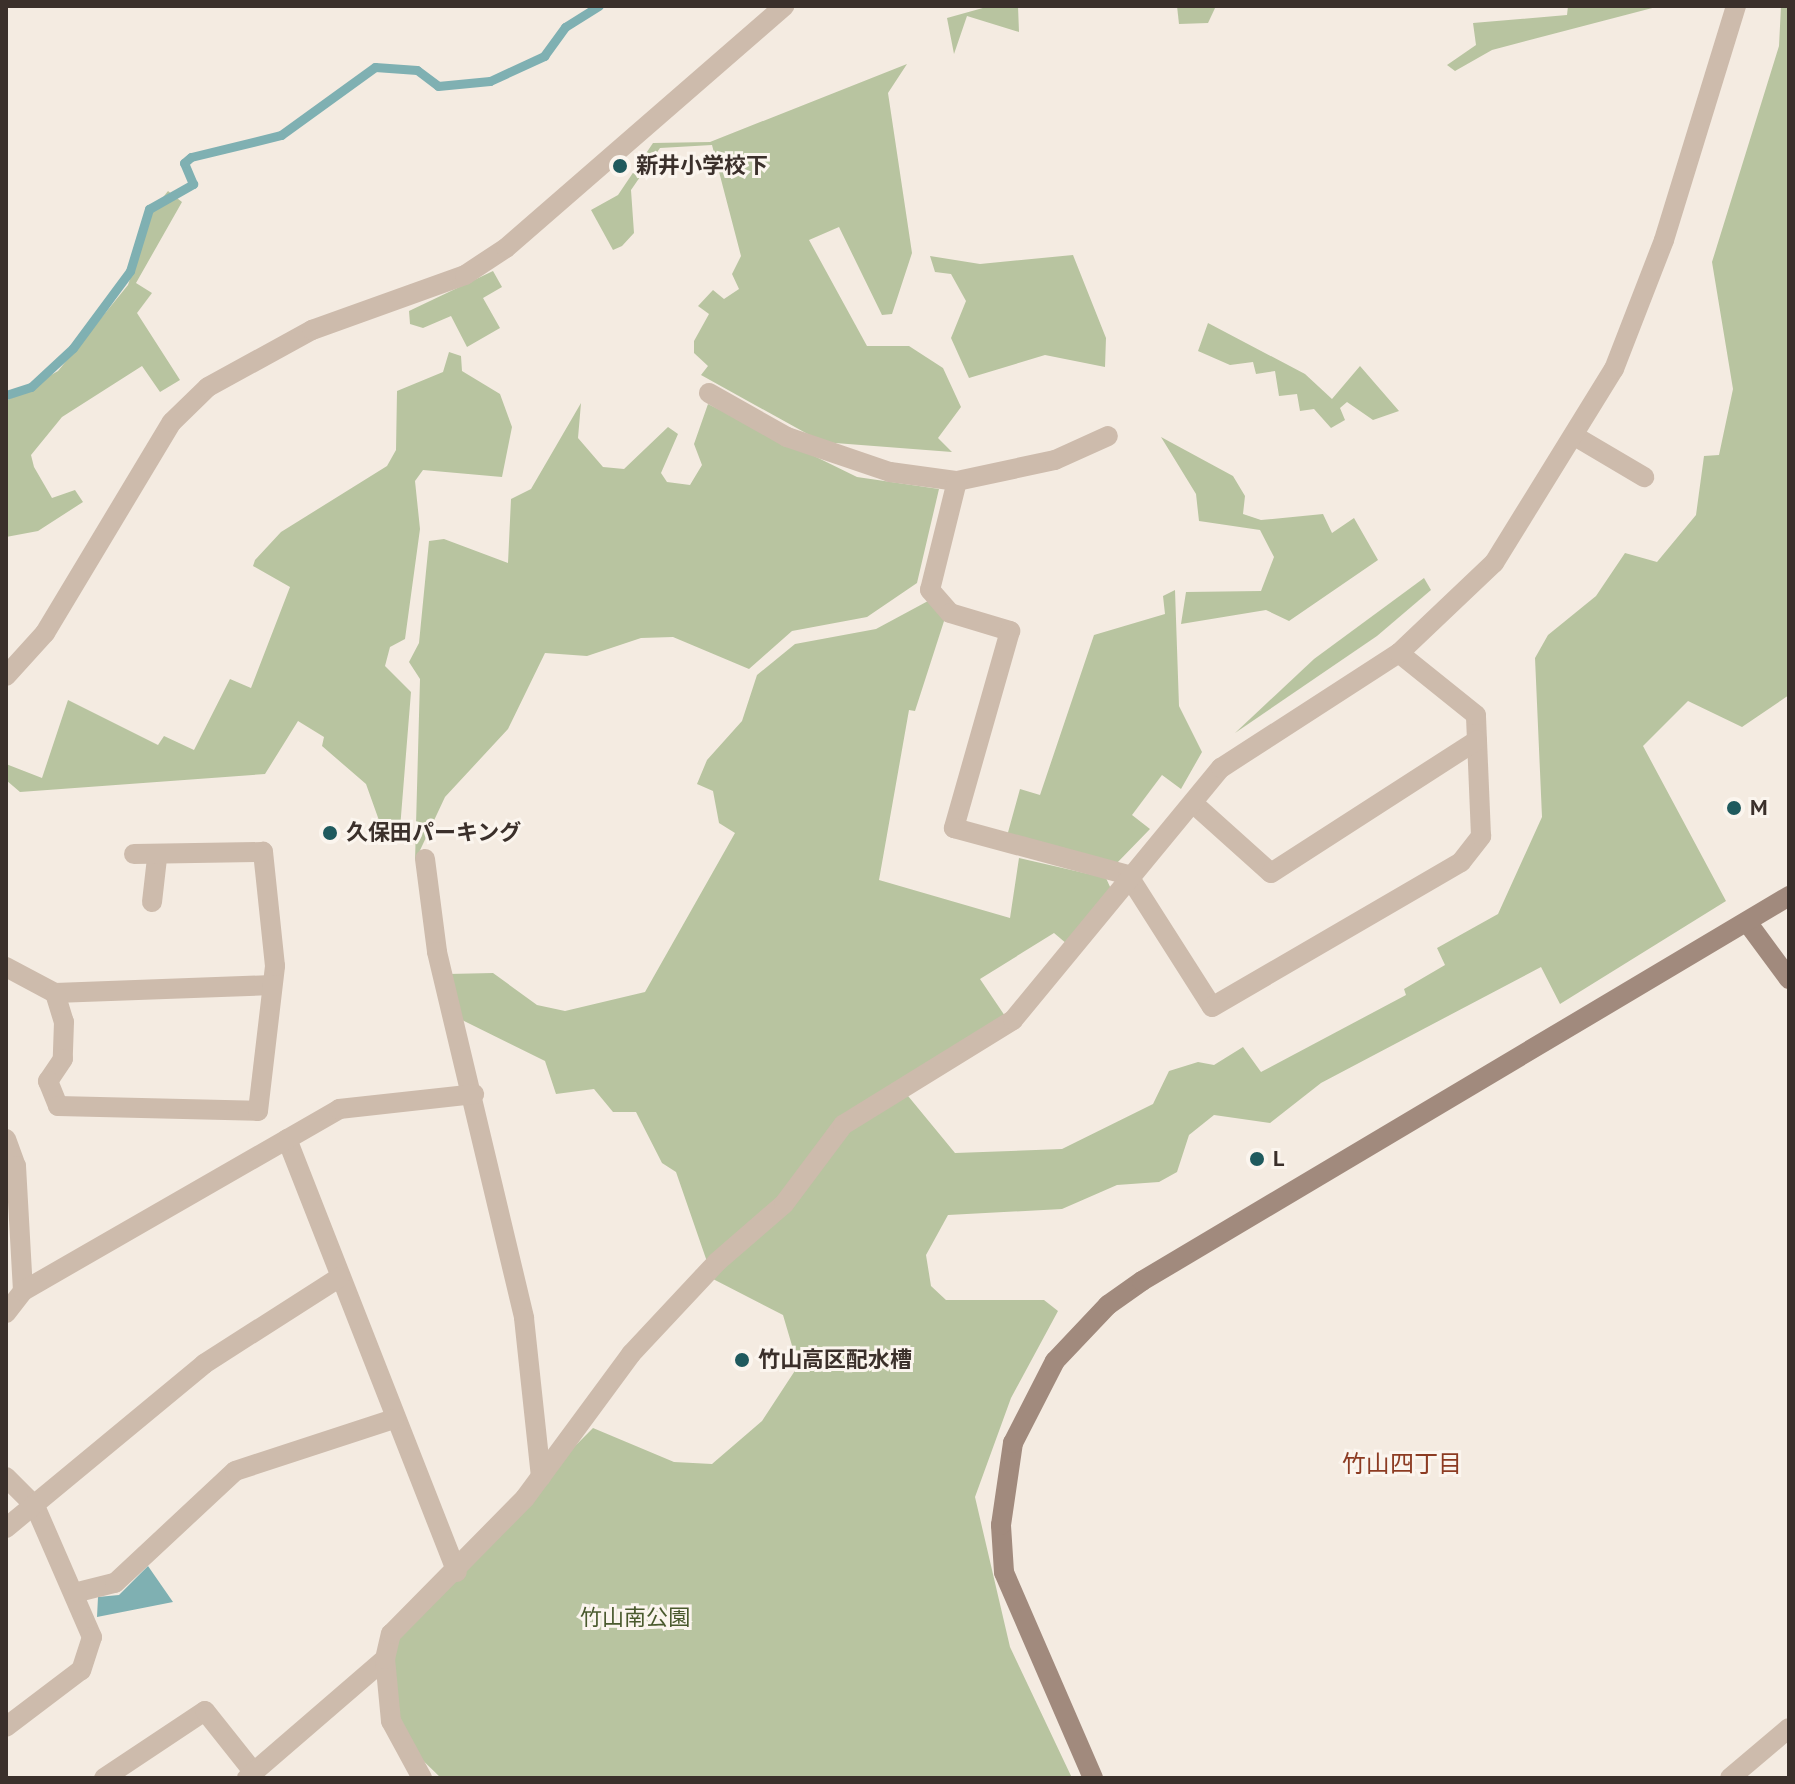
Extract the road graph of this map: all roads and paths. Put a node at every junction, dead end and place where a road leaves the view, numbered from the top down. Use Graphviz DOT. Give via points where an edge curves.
graph roads {
  1 [pos="784,6"];
  2 [pos="1736,6"];
  3 [pos="709,393"];
  4 [pos="1108,436"];
  5 [pos="1578,438"];
  6 [pos="1644,477"];
  7 [pos="957,481"];
  8 [pos="1399,653"];
  9 [pos="6,676"];
  10 [pos="1477,740"];
  11 [pos="1194,804"];
  12 [pos="134,854"];
  13 [pos="157,858"];
  14 [pos="425,859"];
  15 [pos="1128,875"];
  16 [pos="1789,896"];
  17 [pos="152,902"];
  18 [pos="1747,922"];
  19 [pos="6,967"];
  20 [pos="1789,979"];
  21 [pos="272,985"];
  22 [pos="55,993"];
  23 [pos="474,1094"];
  24 [pos="6,1139"];
  25 [pos="287,1139"];
  26 [pos="340,1277"];
  27 [pos="23,1291"];
  28 [pos="6,1313"];
  29 [pos="394,1419"];
  30 [pos="6,1477"];
  31 [pos="541,1477"];
  32 [pos="35,1506"];
  33 [pos="6,1528"];
  34 [pos="457,1572"];
  35 [pos="78,1592"];
  36 [pos="385,1659"];
  37 [pos="6,1727"];
  38 [pos="1789,1728"];
  39 [pos="249,1774"];
  40 [pos="104,1778"];
  41 [pos="422,1778"];
  42 [pos="1093,1778"];
  43 [pos="1730,1778"];
  1 -- 9 [label="street" via="506,248 465,275 272,348 208,387 172,422 45,633"];
  2 -- 5 [label="street" via="1664,240 1614,369"];
  3 -- 7 [label="street" via="787,437 890,472"];
  4 -- 7 [label="street" via="1055,460"];
  5 -- 6 [label="street"];
  5 -- 8 [label="street" via="1494,563"];
  7 -- 15 [label="street" via="930,590 950,613 1010,631 954,828"];
  8 -- 10 [label="street" via="1476,715"];
  8 -- 11 [label="street" via="1221,768"];
  10 -- 11 [label="street" via="1271,873"];
  10 -- 15 [label="street" via="1481,836 1461,862 1212,1007"];
  11 -- 15 [label="street"];
  12 -- 13 [label="street"];
  13 -- 17 [label="street"];
  13 -- 21 [label="street" via="263,852"];
  14 -- 23 [label="street" via="437,952"];
  15 -- 31 [label="street" via="1013,1020 843,1125 784,1204 631,1354"];
  16 -- 18 [label="street"];
  18 -- 20 [label="street"];
  18 -- 42 [label="street" via="1142,1281 1108,1305 1055,1361 1013,1443 1001,1525 1004,1572"];
  19 -- 22 [label="street"];
  21 -- 22 [label="street"];
  21 -- 22 [label="street" via="258,1111 58,1106 48,1081 63,1059 64,1022"];
  23 -- 25 [label="street" via="339,1109"];
  23 -- 31 [label="street" via="524,1318"];
  24 -- 27 [label="street" via="18,1178"];
  25 -- 26 [label="street"];
  25 -- 27 [label="street"];
  26 -- 29 [label="street"];
  26 -- 32 [label="street" via="204,1364"];
  27 -- 28 [label="street"];
  29 -- 34 [label="street"];
  29 -- 35 [label="street" via="235,1471 115,1583"];
  30 -- 32 [label="street"];
  31 -- 34 [label="street"];
  32 -- 33 [label="street"];
  32 -- 35 [label="street"];
  34 -- 36 [label="street" via="398,1619"];
  35 -- 37 [label="street" via="92,1651 81,1670"];
  36 -- 39 [label="street"];
  36 -- 41 [label="street" via="391,1721"];
  38 -- 43 [label="street"];
  39 -- 40 [label="street" via="205,1711"];
}
